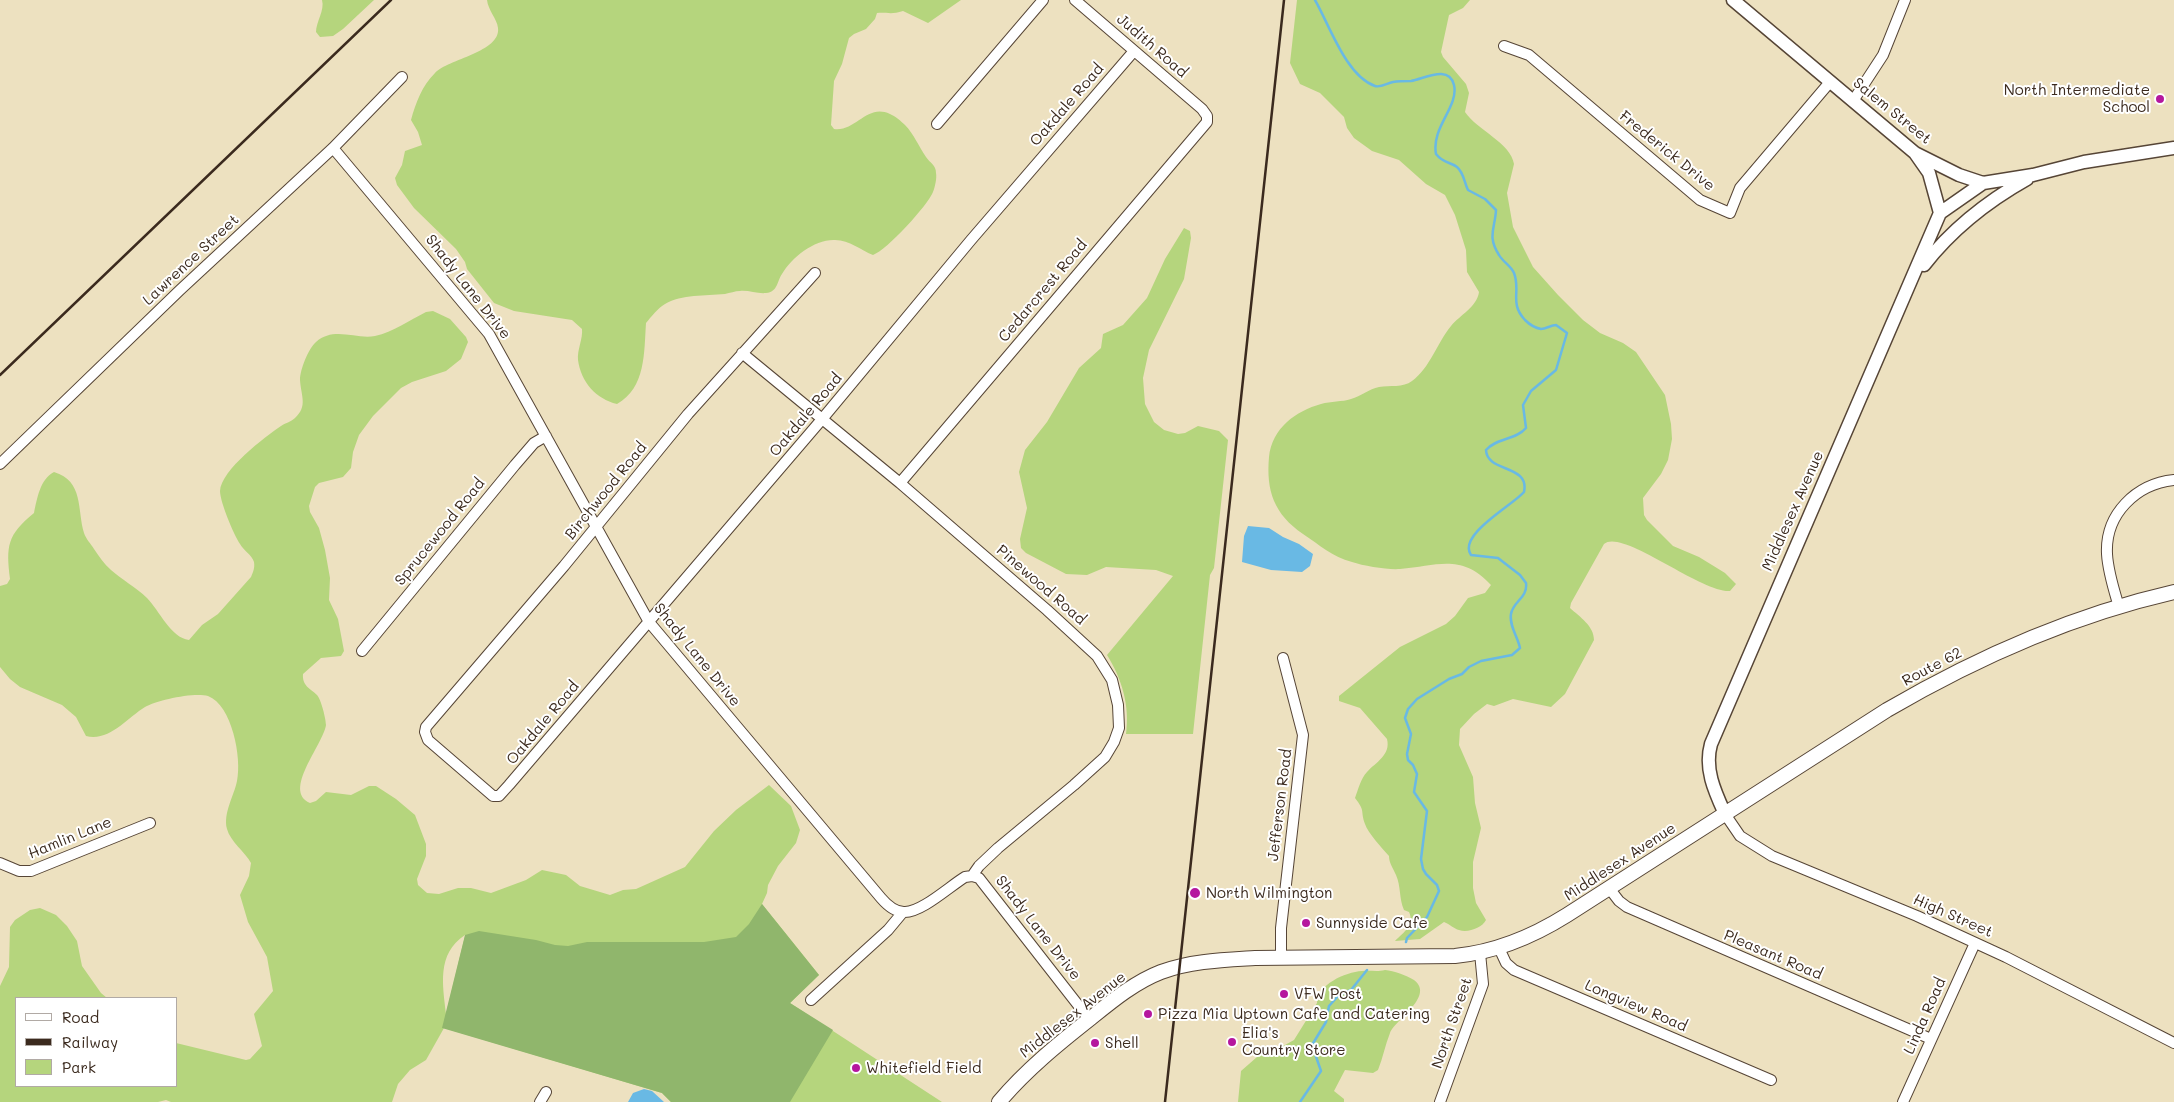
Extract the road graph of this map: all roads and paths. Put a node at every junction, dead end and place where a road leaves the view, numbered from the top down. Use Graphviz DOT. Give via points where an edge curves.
graph roads {
  1 [pos="1043,0"];
  2 [pos="1075,0"];
  3 [pos="1733,0"];
  4 [pos="1905,0"];
  5 [pos="1504,46"];
  6 [pos="1134,51"];
  7 [pos="402,76"];
  8 [pos="1830,82"];
  9 [pos="1852,101"];
  10 [pos="1208,118"];
  11 [pos="937,124"];
  12 [pos="333,148"];
  13 [pos="2174,148"];
  14 [pos="1915,153"];
  15 [pos="2033,176"];
  16 [pos="1983,183"];
  17 [pos="1978,210"];
  18 [pos="1940,214"];
  19 [pos="1966,219"];
  20 [pos="814,273"];
  21 [pos="1914,276"];
  22 [pos="742,353"];
  23 [pos="823,418"];
  24 [pos="546,436"];
  25 [pos="0,464"];
  26 [pos="2174,480"];
  27 [pos="900,483"];
  28 [pos="596,525"];
  29 [pos="2174,592"];
  30 [pos="2119,606"];
  31 [pos="649,622"];
  32 [pos="362,651"];
  33 [pos="1283,658"];
  34 [pos="499,796"];
  35 [pos="1725,814"];
  36 [pos="150,823"];
  37 [pos="0,863"];
  38 [pos="972,876"];
  39 [pos="1609,888"];
  40 [pos="903,912"];
  41 [pos="1975,943"];
  42 [pos="1499,948"];
  43 [pos="1480,953"];
  44 [pos="1281,957"];
  45 [pos="811,1000"];
  46 [pos="1089,1019"];
  47 [pos="1932,1039"];
  48 [pos="2174,1043"];
  49 [pos="1771,1080"];
  50 [pos="546,1092"];
  51 [pos="540,1102"];
  52 [pos="999,1102"];
  53 [pos="1440,1102"];
  54 [pos="1903,1102"];
  1 -- 11 [label="street"];
  2 -- 6 [label="street, Judith Road"];
  3 -- 8 [label="street, Salem Street"];
  4 -- 9 [label="street" via="1887,47"];
  5 -- 8 [label="street, Frederick Drive" via="1529,56 1700,200 1730,213 1740,188"];
  6 -- 10 [label="street, Judith Road" via="1196,103"];
  6 -- 23 [label="street, Oakdale Road"];
  7 -- 12 [label="street, Lawrence Street"];
  8 -- 9 [label="street, Salem Street"];
  9 -- 14 [label="street, Salem Street"];
  10 -- 27 [label="street, Cedarcrest Road" via="1194,139"];
  12 -- 24 [label="street, Shady Lane Drive" via="489,334"];
  12 -- 25 [label="street, Lawrence Street"];
  13 -- 15 [label="street, Salem Street" via="2084,162"];
  14 -- 16 [label="street, Salem Street" via="1938,166"];
  14 -- 18 [label="street" via="1928,173"];
  15 -- 16 [label="street, Salem Street"];
  15 -- 17 [label="street, Middlesex Avenue"];
  16 -- 17 [label="street" via="1982,203"];
  16 -- 18 [label="street"];
  17 -- 19 [label="street, Middlesex Avenue"];
  18 -- 19 [label="street"];
  18 -- 21 [label="street, Middlesex Avenue"];
  19 -- 21 [label="street, Middlesex Avenue"];
  20 -- 22 [label="street, Birchwood Road"];
  21 -- 35 [label="street, Middlesex Avenue" via="1711,744 1708,756 1710,774"];
  22 -- 23 [label="street, Pinewood Road"];
  22 -- 28 [label="street, Birchwood Road"];
  23 -- 27 [label="street, Pinewood Road"];
  23 -- 31 [label="street, Oakdale Road"];
  24 -- 28 [label="street, Shady Lane Drive"];
  24 -- 32 [label="street, Sprucewood Road" via="534,443 515,465"];
  26 -- 30 [label="street" via="2148,486 2132,496 2111,526 2107,562"];
  27 -- 38 [label="street, Pinewood Road" via="1088,647 1107,671 1118,705 1117,735 1105,757 998,848"];
  28 -- 31 [label="street, Shady Lane Drive"];
  28 -- 34 [label="street, Birchwood Road" via="424,730 433,744 492,794"];
  29 -- 30 [label="main road, Route 62"];
  30 -- 35 [label="main road, Route 62" via="2033,637 1939,680 1886,710"];
  31 -- 34 [label="street, Oakdale Road"];
  31 -- 40 [label="street, Shady Lane Drive" via="881,898"];
  33 -- 44 [label="street, Jefferson Road" via="1303,735 1281,928"];
  35 -- 39 [label="main road, Middlesex Avenue"];
  35 -- 41 [label="street, High Street" via="1740,836 1772,856"];
  36 -- 37 [label="street, Hamlin Lane" via="32,870 19,870"];
  38 -- 40 [label="street, Shady Lane Drive" via="965,877 917,909"];
  38 -- 46 [label="street, Shady Lane Drive" via="984,883"];
  39 -- 42 [label="main road, Middlesex Avenue" via="1552,925"];
  39 -- 47 [label="street, Pleasant Road" via="1625,906"];
  40 -- 45 [label="street" via="888,930"];
  41 -- 47 [label="street, Linda Road"];
  41 -- 48 [label="street, High Street"];
  42 -- 43 [label="main road, Middlesex Avenue"];
  42 -- 49 [label="street, Longview Road" via="1506,963 1514,970"];
  43 -- 44 [label="main road, Middlesex Avenue"];
  43 -- 53 [label="street, North Street" via="1484,984"];
  44 -- 46 [label="main road, Middlesex Avenue" via="1223,959 1170,969 1125,992"];
  46 -- 52 [label="main road, Middlesex Avenue" via="1031,1067"];
  47 -- 54 [label="street, Linda Road"];
  50 -- 51 [label="street"];
}
